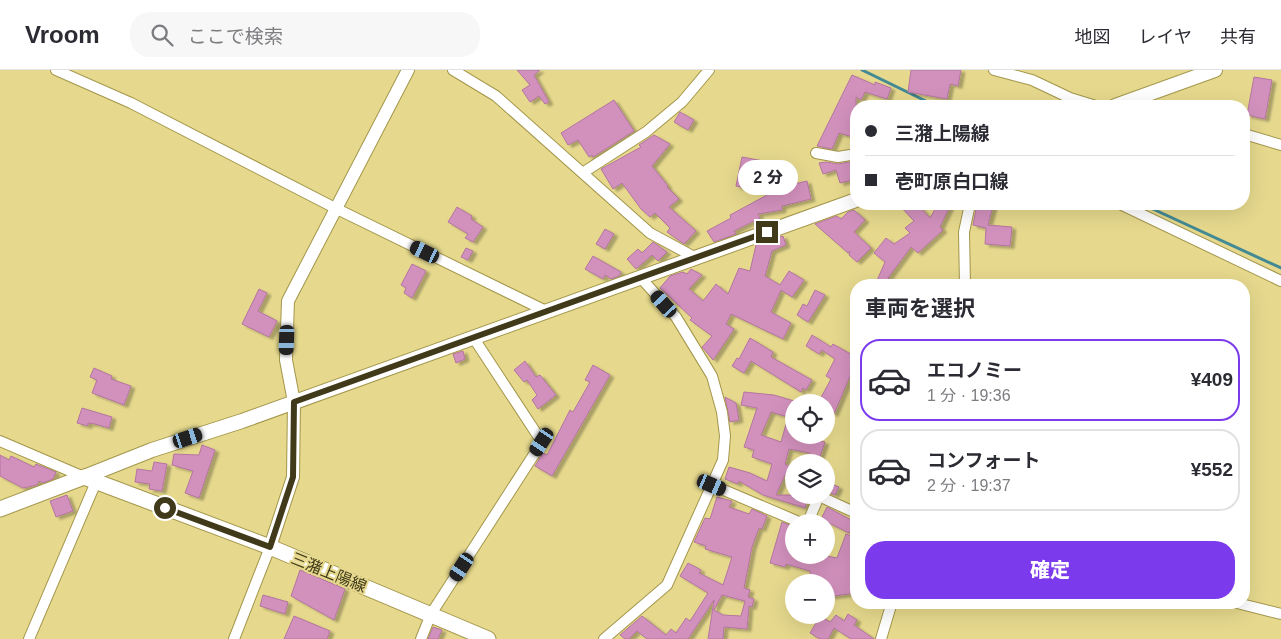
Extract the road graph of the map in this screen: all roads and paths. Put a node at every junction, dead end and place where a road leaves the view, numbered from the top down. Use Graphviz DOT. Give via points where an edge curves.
graph roads {
  1 [pos="56,70"];
  2 [pos="408,70"];
  3 [pos="454,70"];
  4 [pos="709,70"];
  5 [pos="994,70"];
  6 [pos="1215,70"];
  7 [pos="1076,100"];
  8 [pos="1132,100"];
  9 [pos="1250,136"];
  10 [pos="1281,145"];
  11 [pos="816,153"];
  12 [pos="850,155"];
  13 [pos="584,172"];
  14 [pos="850,202"];
  15 [pos="337,209"];
  16 [pos="969,210"];
  17 [pos="1133,210"];
  18 [pos="696,258"];
  19 [pos="641,278"];
  20 [pos="965,279"];
  21 [pos="1281,281"];
  22 [pos="548,312"];
  23 [pos="473,338"];
  24 [pos="294,402"];
  25 [pos="0,440"];
  26 [pos="90,479"];
  27 [pos="712,485"];
  28 [pos="0,509"];
  29 [pos="850,510"];
  30 [pos="811,514"];
  31 [pos="785,516"];
  32 [pos="270,547"];
  33 [pos="1250,606"];
  34 [pos="890,609"];
  35 [pos="431,614"];
  36 [pos="1281,614"];
  37 [pos="29,639"];
  38 [pos="234,639"];
  39 [pos="421,639"];
  40 [pos="488,639"];
  41 [pos="604,639"];
  42 [pos="881,639"];
  1 -- 15 [label="street" via="131,103"];
  2 -- 15 [label="street"];
  3 -- 13 [label="street" via="496,96"];
  4 -- 13 [label="street" via="682,102 646,132"];
  5 -- 7 [label="street" via="1032,80"];
  6 -- 8 [label="main road"];
  9 -- 10 [label="street"];
  11 -- 12 [label="street" via="838,157"];
  13 -- 18 [label="street" via="650,232"];
  14 -- 18 [label="main road"];
  15 -- 22 [label="street"];
  15 -- 24 [label="street" via="288,301 286,360"];
  16 -- 20 [label="street" via="964,232"];
  17 -- 21 [label="street"];
  18 -- 19 [label="main road"];
  19 -- 22 [label="main road"];
  19 -- 27 [label="street" via="676,317 717,390 725,436 723,460"];
  22 -- 23 [label="main road"];
  23 -- 24 [label="main road"];
  23 -- 35 [label="street" via="542,442"];
  24 -- 26 [label="main road" via="152,450"];
  24 -- 32 [label="street" via="293,477"];
  25 -- 26 [label="street"];
  26 -- 28 [label="main road"];
  26 -- 32 [label="main road, 三潴上陽線"];
  26 -- 37 [label="street"];
  27 -- 31 [label="street"];
  27 -- 41 [label="street" via="667,585"];
  29 -- 30 [label="street" via="819,496"];
  32 -- 35 [label="main road, 三潴上陽線"];
  32 -- 38 [label="street"];
  33 -- 36 [label="street"];
  34 -- 42 [label="street"];
  35 -- 39 [label="street"];
  35 -- 40 [label="main road, 三潴上陽線"];
}
